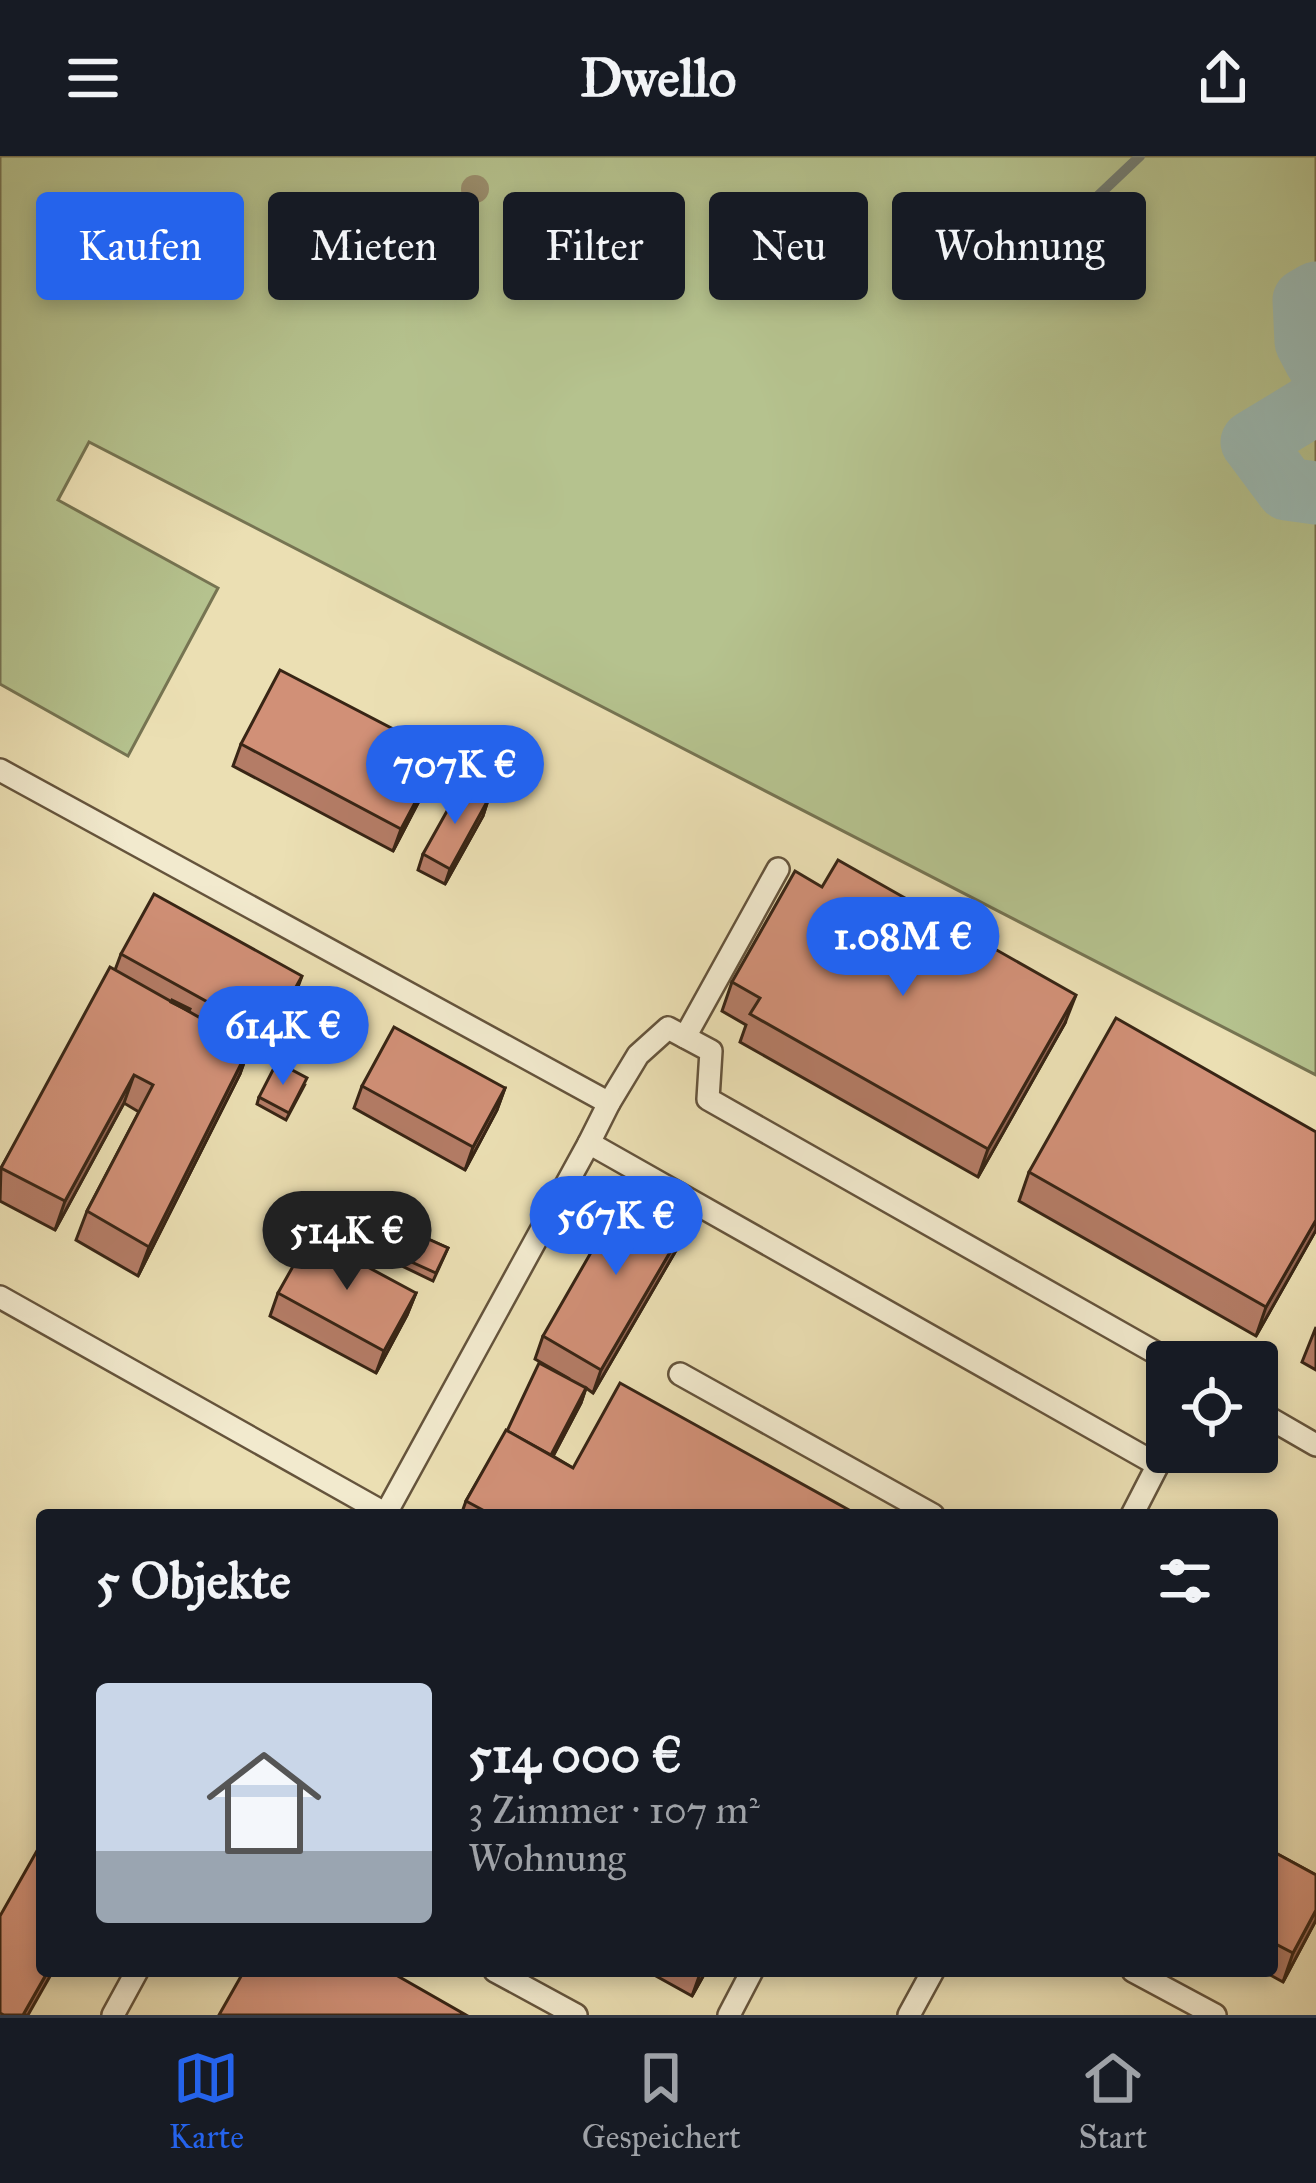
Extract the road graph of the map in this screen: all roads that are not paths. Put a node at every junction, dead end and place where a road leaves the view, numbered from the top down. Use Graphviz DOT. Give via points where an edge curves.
graph roads {
  1 [pos="0,770"];
  2 [pos="778,869"];
  3 [pos="685,1037"];
  4 [pos="609,1103"];
  5 [pos="589,1143"];
  6 [pos="0,1297"];
  7 [pos="1146,1347"];
  8 [pos="680,1375"];
  9 [pos="1278,1423"];
  10 [pos="1316,1445"];
  11 [pos="1146,1447"];
  12 [pos="1153,1473"];
  13 [pos="375,1509"];
  14 [pos="389,1509"];
  15 [pos="923,1509"];
  16 [pos="1135,1509"];
  17 [pos="134,1977"];
  18 [pos="506,1977"];
  19 [pos="749,1977"];
  20 [pos="930,1977"];
  21 [pos="1144,1977"];
  22 [pos="113,2015"];
  23 [pos="576,2015"];
  24 [pos="728,2015"];
  25 [pos="909,2015"];
  26 [pos="1215,2015"];
  1 -- 4 [label="lane"];
  2 -- 3 [label="lane"];
  3 -- 4 [label="lane" via="668,1028 638,1055"];
  3 -- 7 [label="lane" via="711,1051 708,1100"];
  4 -- 5 [label="lane"];
  5 -- 11 [label="lane"];
  5 -- 14 [label="lane"];
  6 -- 13 [label="lane"];
  8 -- 15 [label="lane"];
  9 -- 10 [label="lane"];
  12 -- 16 [label="lane"];
  17 -- 22 [label="lane"];
  18 -- 23 [label="lane"];
  19 -- 24 [label="lane"];
  20 -- 25 [label="lane"];
  21 -- 26 [label="lane"];
}
